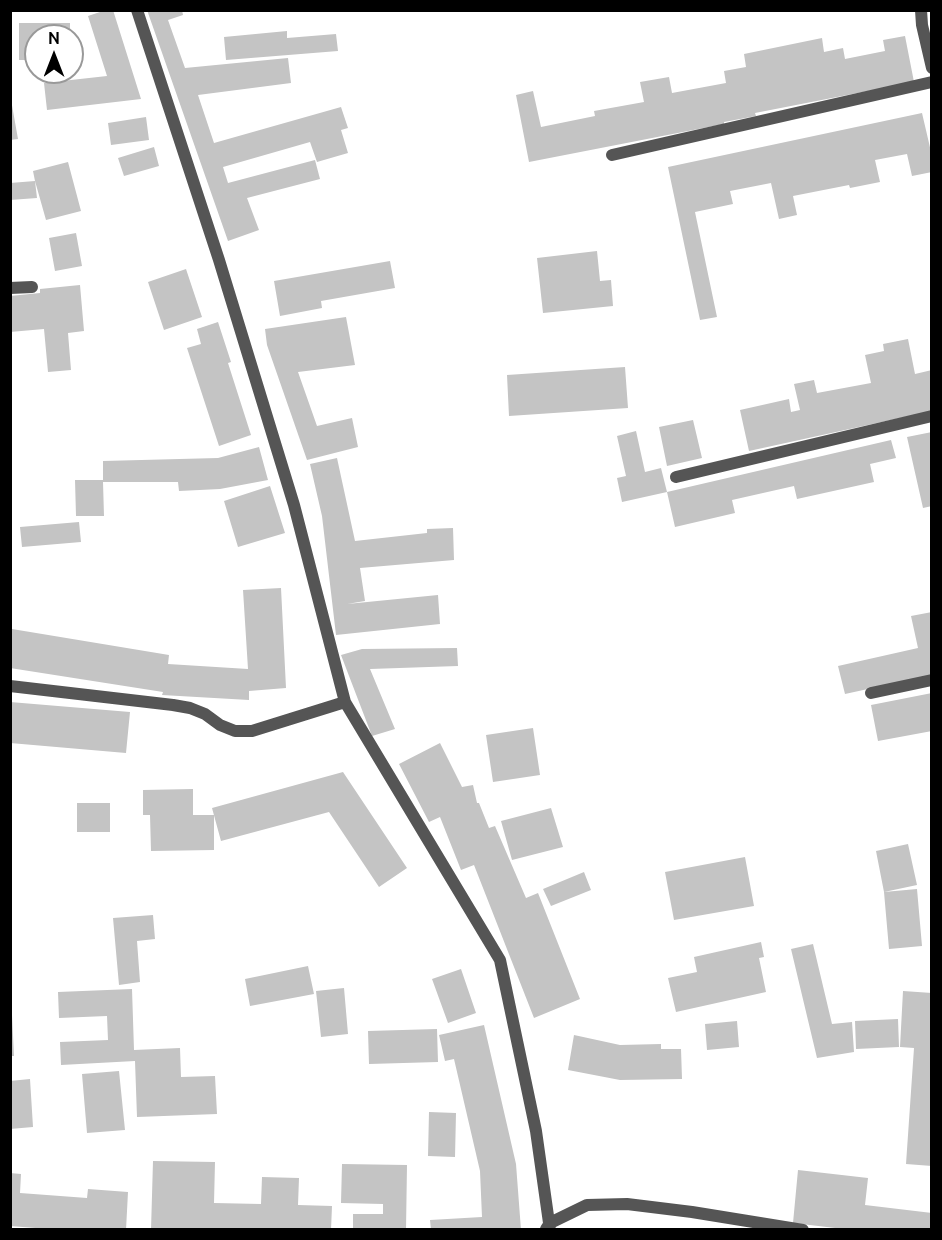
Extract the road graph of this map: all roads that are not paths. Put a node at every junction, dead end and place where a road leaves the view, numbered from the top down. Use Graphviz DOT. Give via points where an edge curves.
graph roads {
  1 [pos="137,10"];
  2 [pos="921,10"];
  3 [pos="932,68"];
  4 [pos="932,82"];
  5 [pos="612,155"];
  6 [pos="32,287"];
  7 [pos="10,288"];
  8 [pos="932,416"];
  9 [pos="676,477"];
  10 [pos="932,681"];
  11 [pos="10,686"];
  12 [pos="871,693"];
  13 [pos="345,702"];
  14 [pos="548,1227"];
  15 [pos="803,1230"];
  1 -- 13 [label="street" via="290,494"];
  2 -- 3 [label="street"];
  4 -- 5 [label="street"];
  6 -- 7 [label="street"];
  8 -- 9 [label="street"];
  10 -- 12 [label="street"];
  11 -- 13 [label="street" via="190,708 235,731 252,731"];
  13 -- 14 [label="street" via="500,960 536,1131"];
  14 -- 15 [label="street" via="587,1205 627,1204"];
}
